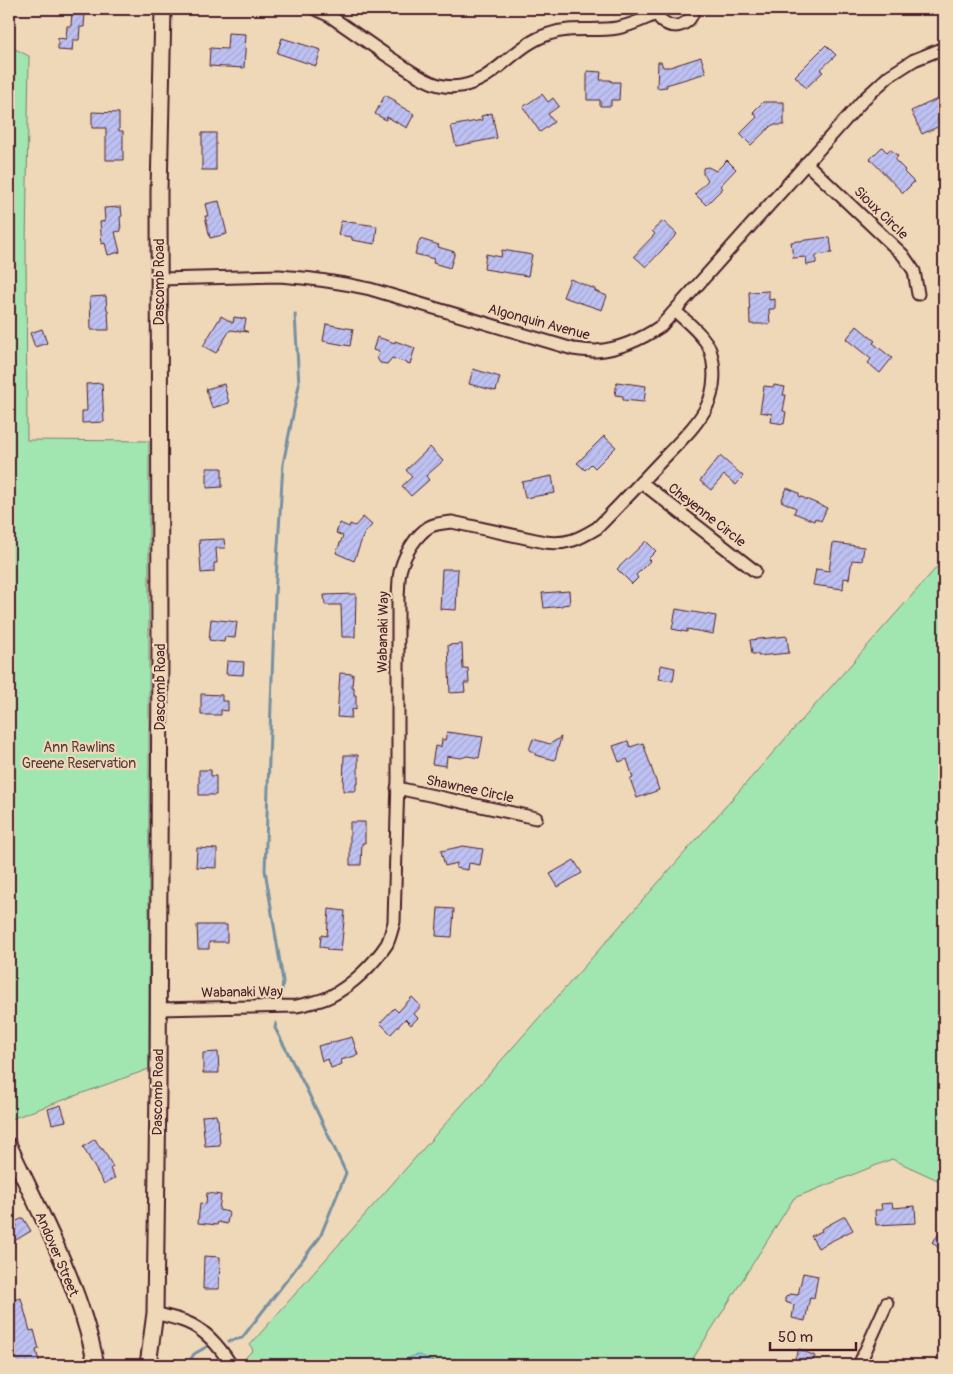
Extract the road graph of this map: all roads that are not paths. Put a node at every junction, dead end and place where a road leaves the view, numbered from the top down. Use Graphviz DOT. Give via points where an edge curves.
graph roads {
  1 [pos="163,9"];
  2 [pos="315,9"];
  3 [pos="694,9"];
  4 [pos="656,12"];
  5 [pos="944,48"];
  6 [pos="806,163"];
  7 [pos="159,279"];
  8 [pos="918,294"];
  9 [pos="675,311"];
  10 [pos="641,482"];
  11 [pos="755,571"];
  12 [pos="398,788"];
  13 [pos="536,818"];
  14 [pos="159,1009"];
  15 [pos="9,1146"];
  16 [pos="887,1303"];
  17 [pos="155,1313"];
  18 [pos="96,1365"];
  19 [pos="148,1365"];
  20 [pos="231,1365"];
  21 [pos="859,1365"];
  1 -- 7 [label="main road, Dascomb Road"];
  2 -- 4 [label="street" via="419,77 438,85 455,87 484,78 526,45 549,33 627,26"];
  3 -- 4 [label="street" via="686,22 675,26 664,23"];
  5 -- 6 [label="street, Algonquin Avenue" via="914,60 889,76"];
  6 -- 8 [label="street, Sioux Circle" via="903,255 914,271"];
  6 -- 9 [label="street, Algonquin Avenue"];
  7 -- 9 [label="street, Algonquin Avenue" via="278,276 344,283 553,344 594,351 626,345 648,336"];
  7 -- 14 [label="main road, Dascomb Road"];
  9 -- 10 [label="street, Wabanaki Way" via="710,348 714,377 712,393 693,427"];
  10 -- 11 [label="street, Cheyenne Circle"];
  10 -- 12 [label="street, Wabanaki Way" via="598,528 567,543 544,542 452,522 428,528 418,538 406,554 400,570"];
  12 -- 13 [label="street, Shawnee Circle"];
  12 -- 14 [label="street, Wabanaki Way" via="394,922 388,942 358,977 330,997 297,1006"];
  14 -- 17 [label="main road, Dascomb Road"];
  15 -- 18 [label="main road, Andover Street" via="66,1267"];
  16 -- 21 [label="street"];
  17 -- 19 [label="main road, Dascomb Road"];
  17 -- 20 [label="street" via="186,1322 203,1332 221,1349"];
}
